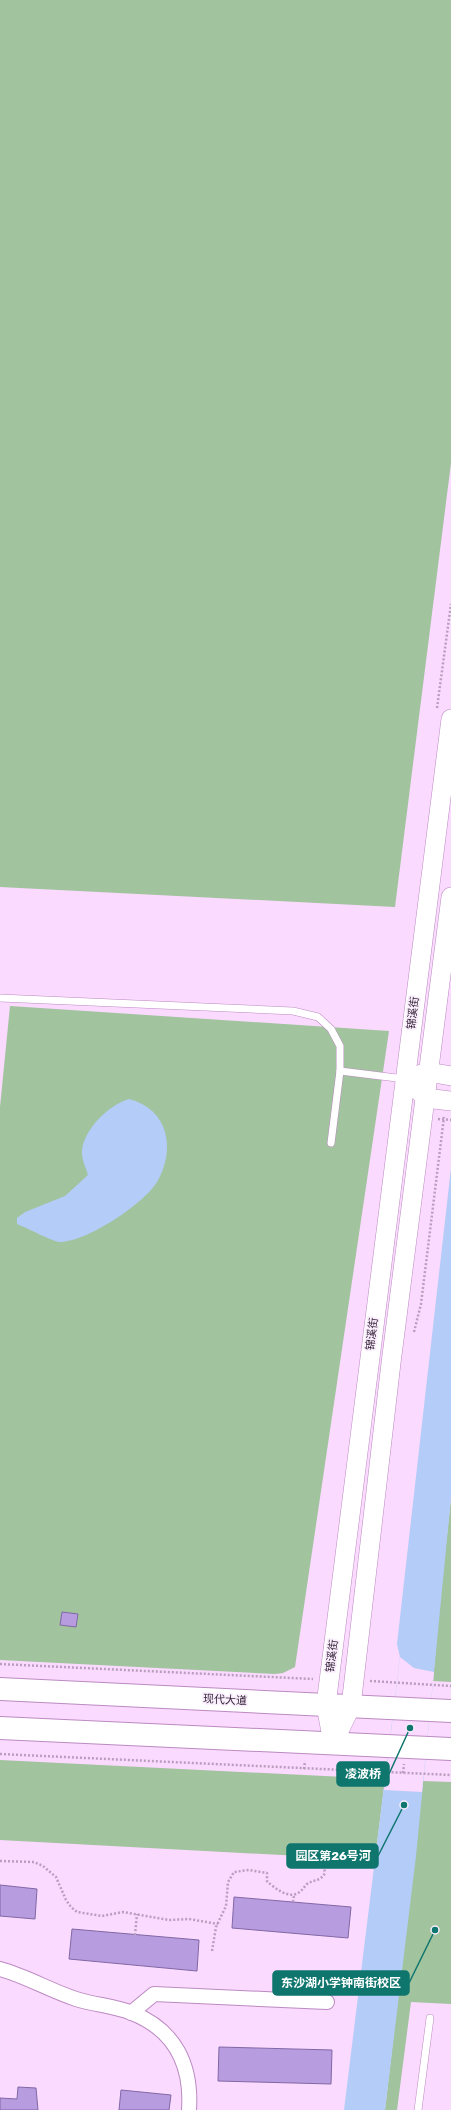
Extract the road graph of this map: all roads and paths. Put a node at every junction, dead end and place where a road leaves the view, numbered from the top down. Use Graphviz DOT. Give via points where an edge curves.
graph roads {
  1 [pos="451,719"];
  2 [pos="451,897"];
  3 [pos="0,998"];
  4 [pos="340,1071"];
  5 [pos="428,1072"];
  6 [pos="451,1076"];
  7 [pos="405,1080"];
  8 [pos="426,1098"];
  9 [pos="451,1101"];
  10 [pos="331,1143"];
  11 [pos="0,1664"];
  12 [pos="329,1679"];
  13 [pos="353,1680"];
  14 [pos="451,1686"];
  15 [pos="0,1689"];
  16 [pos="326,1705"];
  17 [pos="350,1706"];
  18 [pos="441,1710"];
  19 [pos="0,1728"];
  20 [pos="333,1743"];
  21 [pos="451,1749"];
  22 [pos="0,1754"];
  23 [pos="451,1775"];
  24 [pos="0,1861"];
  25 [pos="319,1864"];
  26 [pos="294,1895"];
  27 [pos="293,1902"];
  28 [pos="137,1914"];
  29 [pos="218,1924"];
  30 [pos="135,1934"];
  31 [pos="212,1951"];
  32 [pos="0,1969"];
  33 [pos="326,2002"];
  34 [pos="131,2013"];
  35 [pos="430,2018"];
  36 [pos="189,2110"];
  37 [pos="418,2110"];
  1 -- 7 [label="main road, 锦溪街"];
  2 -- 5 [label="main road, 锦溪街"];
  3 -- 4 [label="lane" via="294,1011 318,1017 331,1029 340,1046"];
  4 -- 7 [label="lane"];
  4 -- 10 [label="lane"];
  5 -- 6 [label="main road"];
  5 -- 7 [label="main road"];
  5 -- 8 [label="main road, 锦溪街"];
  7 -- 8 [label="main road"];
  7 -- 12 [label="main road, 锦溪街"];
  8 -- 9 [label="main road"];
  8 -- 13 [label="main road, 锦溪街"];
  11 -- 12 [label="path"];
  12 -- 16 [label="main road, 锦溪街"];
  13 -- 14 [label="path"];
  13 -- 17 [label="main road, 锦溪街"];
  15 -- 16 [label="main road, 现代大道"];
  16 -- 17 [label="main road, 现代大道"];
  16 -- 20 [label="main road, 锦溪街"];
  17 -- 18 [label="main road, 现代大道"];
  17 -- 20 [label="main road, 锦溪街"];
  19 -- 20 [label="main road"];
  20 -- 21 [label="main road"];
  22 -- 23 [label="path"];
  24 -- 28 [label="path" via="34,1862 43,1866 56,1877 66,1900 77,1912 97,1915 124,1912"];
  25 -- 26 [label="path" via="325,1874 322,1878 307,1884"];
  26 -- 27 [label="path"];
  26 -- 29 [label="path" via="283,1892 267,1882 267,1873 249,1870 234,1872 228,1882 226,1906"];
  28 -- 29 [label="path" via="169,1920 189,1919"];
  28 -- 30 [label="path"];
  29 -- 31 [label="path"];
  32 -- 34 [label="street" via="77,1999"];
  33 -- 34 [label="street" via="154,1994"];
  34 -- 36 [label="street" via="152,2023 174,2044 181,2055 188,2084"];
  35 -- 37 [label="lane"];
}
